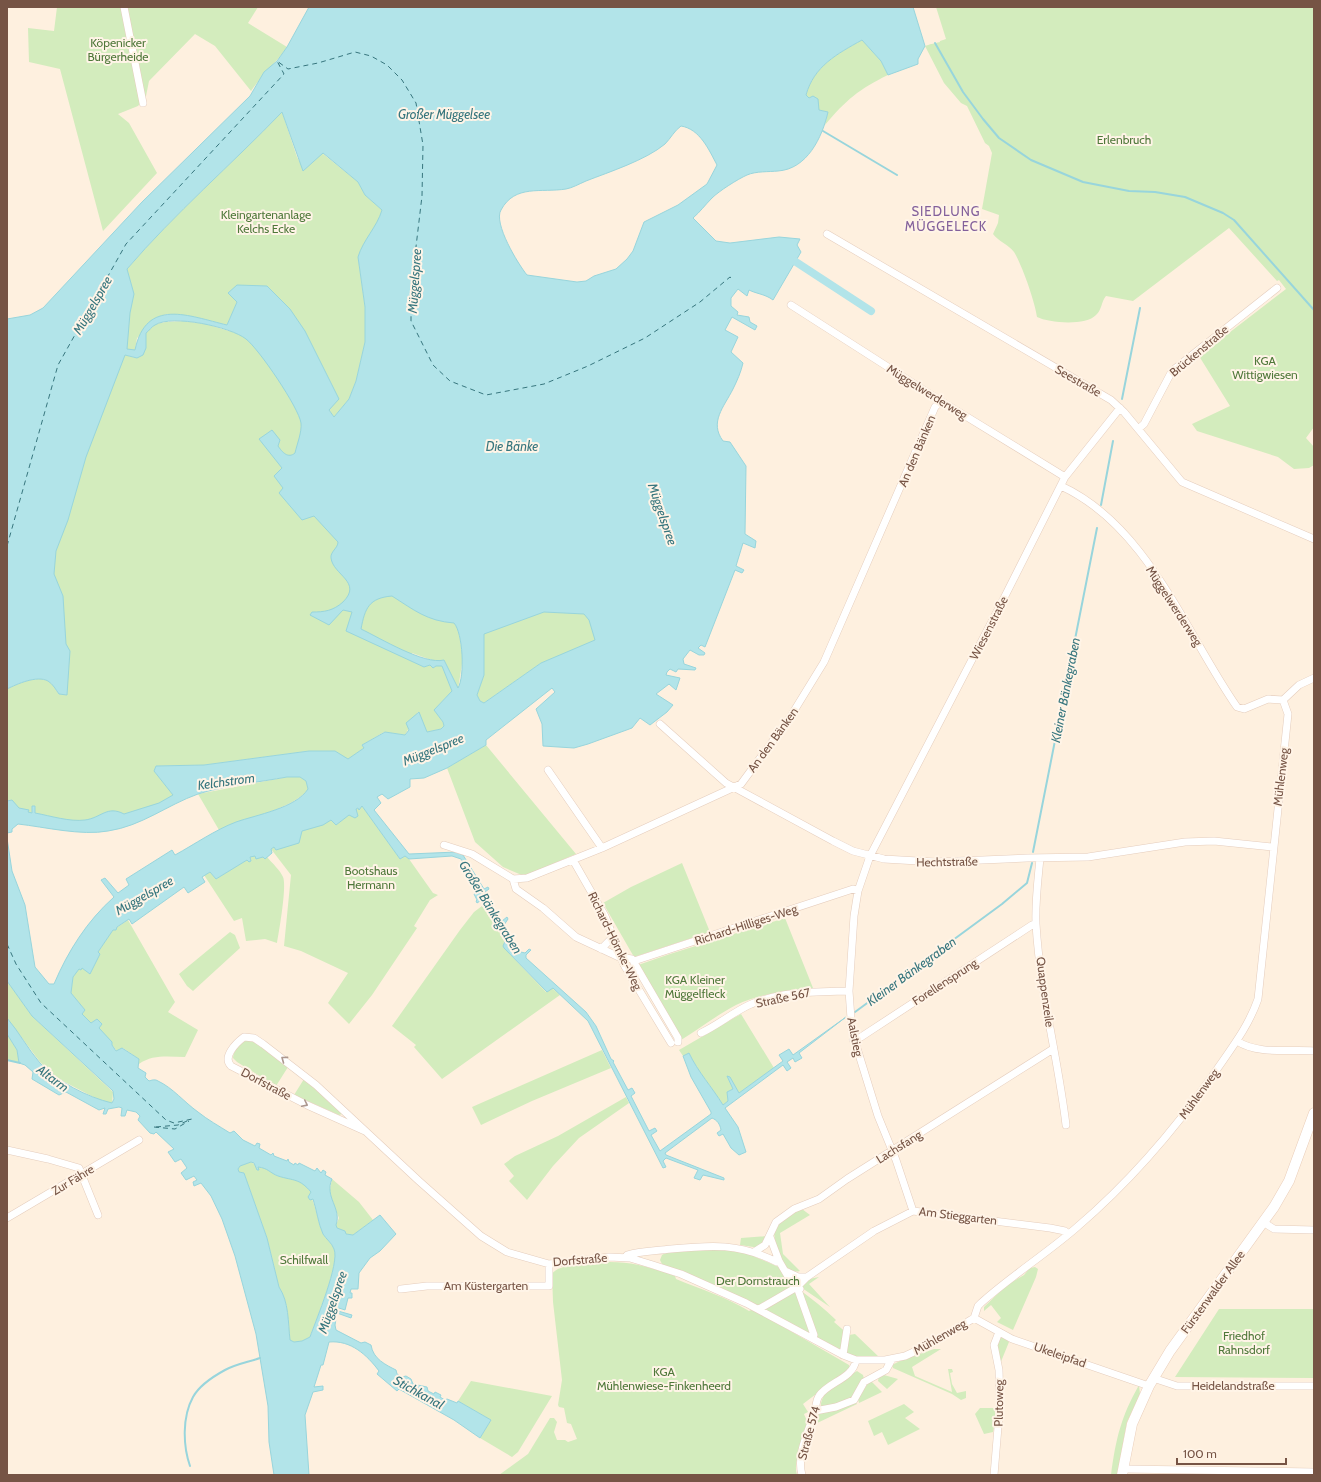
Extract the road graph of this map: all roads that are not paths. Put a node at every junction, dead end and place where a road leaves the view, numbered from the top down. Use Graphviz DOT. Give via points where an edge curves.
graph roads {
  1 [pos="124,7"];
  2 [pos="143,103"];
  3 [pos="827,234"];
  4 [pos="1277,288"];
  5 [pos="790,305"];
  6 [pos="941,401"];
  7 [pos="1120,408"];
  8 [pos="1138,430"];
  9 [pos="1065,477"];
  10 [pos="1061,486"];
  11 [pos="1314,539"];
  12 [pos="1314,678"];
  13 [pos="1283,700"];
  14 [pos="660,724"];
  15 [pos="548,770"];
  16 [pos="734,788"];
  17 [pos="444,846"];
  18 [pos="1273,847"];
  19 [pos="602,848"];
  20 [pos="870,856"];
  21 [pos="1040,858"];
  22 [pos="573,860"];
  23 [pos="513,879"];
  24 [pos="858,891"];
  25 [pos="1036,924"];
  26 [pos="613,938"];
  27 [pos="601,949"];
  28 [pos="621,957"];
  29 [pos="634,962"];
  30 [pos="849,992"];
  31 [pos="701,1033"];
  32 [pos="853,1040"];
  33 [pos="1237,1041"];
  34 [pos="1053,1049"];
  35 [pos="1314,1051"];
  36 [pos="1314,1113"];
  37 [pos="1066,1125"];
  38 [pos="365,1132"];
  39 [pos="139,1140"];
  40 [pos="7,1150"];
  41 [pos="892,1152"];
  42 [pos="82,1175"];
  43 [pos="913,1211"];
  44 [pos="98,1216"];
  45 [pos="7,1218"];
  46 [pos="1263,1222"];
  47 [pos="1314,1230"];
  48 [pos="1068,1234"];
  49 [pos="770,1237"];
  50 [pos="754,1252"];
  51 [pos="626,1257"];
  52 [pos="779,1261"];
  53 [pos="549,1264"];
  54 [pos="786,1271"];
  55 [pos="801,1284"];
  56 [pos="401,1289"];
  57 [pos="759,1309"];
  58 [pos="974,1318"];
  59 [pos="847,1329"];
  60 [pos="999,1332"];
  61 [pos="813,1338"];
  62 [pos="843,1355"];
  63 [pos="892,1359"];
  64 [pos="854,1360"];
  65 [pos="1151,1382"];
  66 [pos="1314,1386"];
  67 [pos="815,1411"];
  68 [pos="1123,1472"];
  69 [pos="1314,1472"];
  70 [pos="802,1475"];
  71 [pos="994,1475"];
  1 -- 2 [label="street"];
  3 -- 7 [label="street, Seestraße" via="1096,391"];
  4 -- 8 [label="street, Brückenstraße" via="1172,371 1144,424"];
  5 -- 6 [label="street, Müggelwerderweg"];
  6 -- 9 [label="street, Müggelwerderweg"];
  6 -- 16 [label="street, An den Bänken" via="935,407 824,662 789,719 741,784"];
  7 -- 8 [label="street, Seestraße"];
  7 -- 9 [label="street, Wiesenstraße"];
  8 -- 11 [label="street, Seestraße" via="1182,482"];
  9 -- 10 [label="street, Wiesenstraße"];
  10 -- 13 [label="street, Müggelwerderweg" via="1098,509 1133,545 1164,588 1237,707 1244,709 1268,699"];
  10 -- 20 [label="street, Wiesenstraße"];
  12 -- 13 [label="street" via="1299,685"];
  13 -- 18 [label="street, Mühlenweg" via="1288,714"];
  14 -- 16 [label="street, Hechtstraße"];
  15 -- 19 [label="street"];
  16 -- 19 [label="street, An den Bänken"];
  16 -- 20 [label="street, Hechtstraße" via="853,851"];
  17 -- 23 [label="street" via="472,854"];
  18 -- 21 [label="street, Hechtstraße" via="1214,841 1191,842 1102,857"];
  18 -- 33 [label="street, Mühlenweg" via="1258,999 1253,1014"];
  19 -- 22 [label="street, An den Bänken"];
  20 -- 21 [label="street, Hechtstraße" via="935,862"];
  20 -- 24 [label="street, Aalstieg"];
  21 -- 25 [label="street, Quappenzeile"];
  22 -- 23 [label="street, An den Bänken" via="533,877"];
  22 -- 26 [label="street, Richard-Hörnke-Weg" via="605,916"];
  23 -- 27 [label="street" via="516,889 543,908 576,937"];
  24 -- 29 [label="street, Richard-Hilliges-Weg" via="853,889"];
  24 -- 30 [label="street, Aalstieg"];
  25 -- 32 [label="street, Forellensprung" via="1032,924"];
  25 -- 34 [label="street, Quappenzeile" via="1044,998"];
  26 -- 27 [label="street"];
  26 -- 28 [label="street, Richard-Hörnke-Weg"];
  27 -- 28 [label="street"];
  28 -- 29 [label="street"];
  28 -- 29 [label="street, Richard-Hörnke-Weg" via="674,1043 678,1038"];
  30 -- 31 [label="street, Straße 567" via="814,991 773,998 751,1005"];
  30 -- 32 [label="street, Aalstieg"];
  32 -- 41 [label="street, Aalstieg"];
  33 -- 35 [label="street" via="1244,1046 1262,1049"];
  33 -- 48 [label="street, Mühlenweg" via="1161,1145 1104,1203"];
  34 -- 37 [label="street, Quappenzeile"];
  34 -- 41 [label="street, Lachsfang"];
  36 -- 46 [label="main road, Fürstenwalder Allee" via="1289,1181"];
  38 -- 38 [label="street, Dorfstraße, one-way" via="315,1084 254,1038 244,1037 227,1058 231,1066"];
  38 -- 53 [label="street, Dorfstraße" via="496,1248"];
  39 -- 42 [label="street, Zur Fähre"];
  40 -- 42 [label="street" via="74,1165 79,1168"];
  41 -- 43 [label="street, Aalstieg"];
  41 -- 49 [label="street, Lachsfang" via="819,1199 794,1209 776,1222"];
  42 -- 44 [label="street"];
  42 -- 45 [label="street, Zur Fähre"];
  43 -- 48 [label="street, Am Stieggarten" via="1065,1230"];
  43 -- 55 [label="street, Am Stieggarten" via="874,1231"];
  46 -- 47 [label="street" via="1274,1229"];
  46 -- 65 [label="main road, Fürstenwalder Allee" via="1170,1351"];
  48 -- 58 [label="street, Mühlenweg" via="981,1302"];
  49 -- 50 [label="street, Lachsfang" via="765,1245"];
  49 -- 52 [label="street"];
  50 -- 51 [label="street, Dorfstraße" via="720,1245 640,1252"];
  50 -- 52 [label="street, Dorfstraße"];
  51 -- 53 [label="street, Dorfstraße"];
  51 -- 57 [label="street, Dorfstraße" via="681,1274"];
  52 -- 54 [label="street"];
  53 -- 56 [label="street, Am Küstergarten" via="549,1286 427,1286"];
  54 -- 55 [label="street" via="798,1277"];
  54 -- 55 [label="street" via="794,1286"];
  55 -- 57 [label="street, Am Stieggarten"];
  55 -- 61 [label="street"];
  57 -- 61 [label="street, Dorfstraße"];
  58 -- 60 [label="street, Ukeleipfad"];
  58 -- 63 [label="street, Mühlenweg" via="913,1353"];
  59 -- 62 [label="street"];
  60 -- 65 [label="street, Ukeleipfad" via="1012,1339"];
  60 -- 71 [label="street, Plutoweg" via="994,1345 999,1370 1000,1403"];
  61 -- 62 [label="street, Dorfstraße"];
  62 -- 64 [label="street, Dorfstraße"];
  63 -- 64 [label="street, Mühlenweg"];
  63 -- 67 [label="street" via="886,1370 864,1382 857,1396 850,1402"];
  64 -- 67 [label="street, Straße 574" via="856,1365 819,1396"];
  65 -- 66 [label="street, Heidelandstraße" via="1177,1386"];
  65 -- 68 [label="main road, Fürstenwalder Allee" via="1132,1424"];
  67 -- 70 [label="street, Straße 574" via="803,1449 800,1469"];
  68 -- 69 [label="street"];
}
